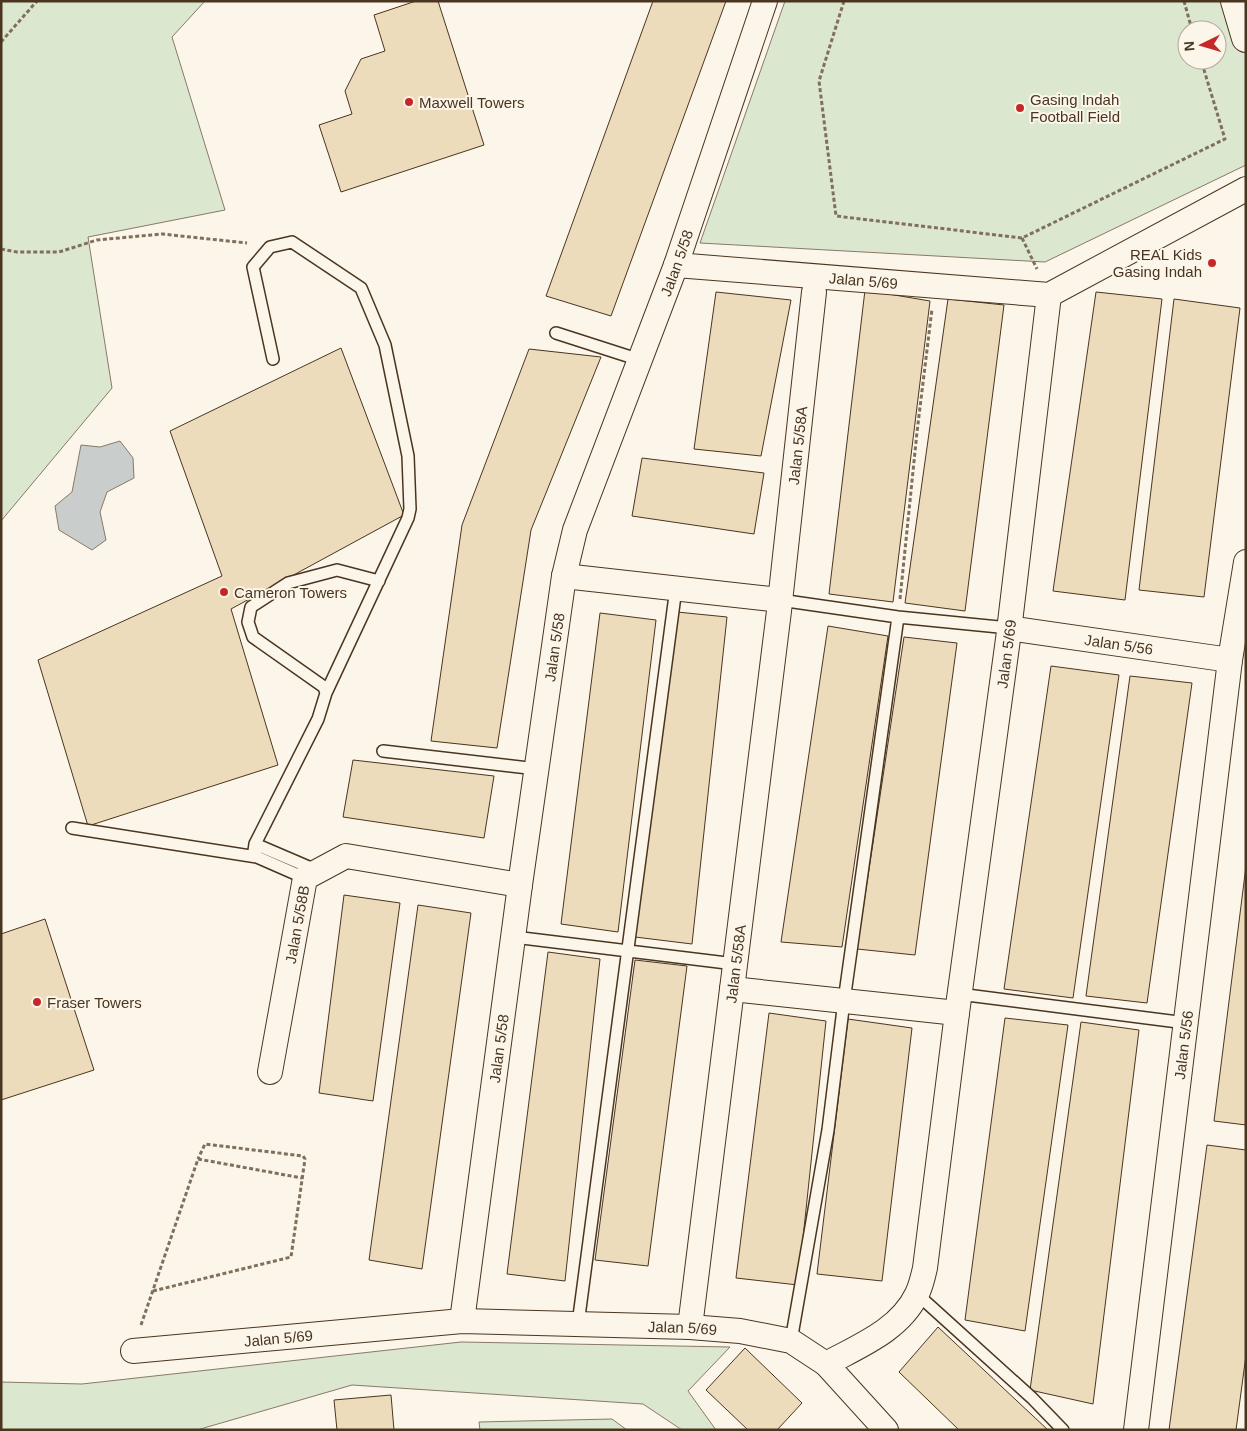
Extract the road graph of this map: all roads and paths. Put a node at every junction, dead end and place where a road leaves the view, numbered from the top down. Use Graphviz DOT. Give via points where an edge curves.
graph roads {
  1 [pos="36,1"];
  2 [pos="765,1"];
  3 [pos="844,1"];
  4 [pos="1184,1"];
  5 [pos="1235,1"];
  6 [pos="1189,20"];
  7 [pos="1246,38"];
  8 [pos="1,42"];
  9 [pos="1204,70"];
  10 [pos="1246,189"];
  11 [pos="270,246"];
  12 [pos="1,249"];
  13 [pos="676,265"];
  14 [pos="935,285"];
  15 [pos="814,292"];
  16 [pos="1049,295"];
  17 [pos="556,333"];
  18 [pos="273,359"];
  19 [pos="640,360"];
  20 [pos="1246,562"];
  21 [pos="564,576"];
  22 [pos="379,581"];
  23 [pos="676,588"];
  24 [pos="780,600"];
  25 [pos="898,617"];
  26 [pos="1009,628"];
  27 [pos="1230,660"];
  28 [pos="326,693"];
  29 [pos="383,751"];
  30 [pos="537,769"];
  31 [pos="72,828"];
  32 [pos="255,844"];
  33 [pos="257,857"];
  34 [pos="312,875"];
  35 [pos="520,884"];
  36 [pos="514,936"];
  37 [pos="628,950"];
  38 [pos="735,964"];
  39 [pos="732,989"];
  40 [pos="844,1001"];
  41 [pos="958,1004"];
  42 [pos="1186,1023"];
  43 [pos="270,1072"];
  44 [pos="198,1159"];
  45 [pos="302,1178"];
  46 [pos="153,1291"];
  47 [pos="917,1294"];
  48 [pos="462,1321"];
  49 [pos="578,1324"];
  50 [pos="690,1327"];
  51 [pos="791,1341"];
  52 [pos="133,1351"];
  53 [pos="826,1364"];
  54 [pos="886,1430"];
  55 [pos="1063,1430"];
  56 [pos="1136,1430"];
  1 -- 8 [label="path"];
  2 -- 13 [label="street, Jalan 5/58"];
  3 -- 9 [label="path" via="819,81 836,216 1022,238 1225,139"];
  4 -- 6 [label="path"];
  5 -- 7 [label="street"];
  10 -- 16 [label="street"];
  11 -- 12 [label="path" via="162,234 97,240 59,252"];
  11 -- 18 [label="lane" via="253,266"];
  11 -- 22 [label="lane" via="292,242 361,288 385,345 408,456 410,508"];
  13 -- 14 [label="street, Jalan 5/69"];
  13 -- 19 [label="street, Jalan 5/58"];
  14 -- 16 [label="street, Jalan 5/69"];
  14 -- 25 [label="path"];
  15 -- 24 [label="street, Jalan 5/58A"];
  16 -- 26 [label="street, Jalan 5/69"];
  17 -- 19 [label="lane"];
  19 -- 21 [label="street, Jalan 5/58" via="575,530"];
  20 -- 27 [label="street, Jalan 5/56"];
  21 -- 23 [label="street"];
  21 -- 30 [label="street, Jalan 5/58"];
  22 -- 28 [label="lane"];
  22 -- 28 [label="lane" via="337,570 288,583 251,607 248,622 253,637 324,687"];
  23 -- 24 [label="street"];
  23 -- 37 [label="lane"];
  24 -- 25 [label="lane"];
  24 -- 38 [label="street, Jalan 5/58A"];
  25 -- 26 [label="lane"];
  25 -- 40 [label="lane"];
  26 -- 27 [label="street, Jalan 5/56"];
  26 -- 41 [label="street, Jalan 5/69"];
  27 -- 42 [label="street, Jalan 5/56"];
  28 -- 32 [label="lane" via="318,719"];
  29 -- 30 [label="lane"];
  30 -- 35 [label="street, Jalan 5/58"];
  31 -- 33 [label="lane"];
  32 -- 33 [label="lane"];
  32 -- 34 [label="lane"];
  33 -- 34 [label="lane"];
  34 -- 35 [label="street, Jalan 5/58B" via="346,856"];
  34 -- 43 [label="street, Jalan 5/58B"];
  35 -- 36 [label="street, Jalan 5/58"];
  36 -- 37 [label="lane"];
  36 -- 48 [label="street, Jalan 5/58"];
  37 -- 38 [label="lane"];
  37 -- 49 [label="lane"];
  38 -- 39 [label="street, Jalan 5/58A"];
  39 -- 40 [label="street"];
  39 -- 50 [label="street, Jalan 5/58A"];
  40 -- 41 [label="street"];
  40 -- 51 [label="lane" via="828,1130"];
  41 -- 42 [label="lane"];
  41 -- 47 [label="street, Jalan 5/69" via="925,1268"];
  42 -- 56 [label="street, Jalan 5/56"];
  44 -- 45 [label="path"];
  44 -- 45 [label="path" via="205,1144 304,1156"];
  44 -- 46 [label="path"];
  45 -- 46 [label="path" via="291,1257"];
  46 -- 52 [label="path"];
  47 -- 53 [label="street, Jalan 5/69" via="905,1312 881,1335"];
  47 -- 55 [label="lane"];
  48 -- 49 [label="street, Jalan 5/69"];
  48 -- 52 [label="street, Jalan 5/69"];
  49 -- 50 [label="street, Jalan 5/69"];
  50 -- 51 [label="street, Jalan 5/69" via="740,1331"];
  51 -- 53 [label="street, Jalan 5/69"];
  53 -- 54 [label="street"];
}
